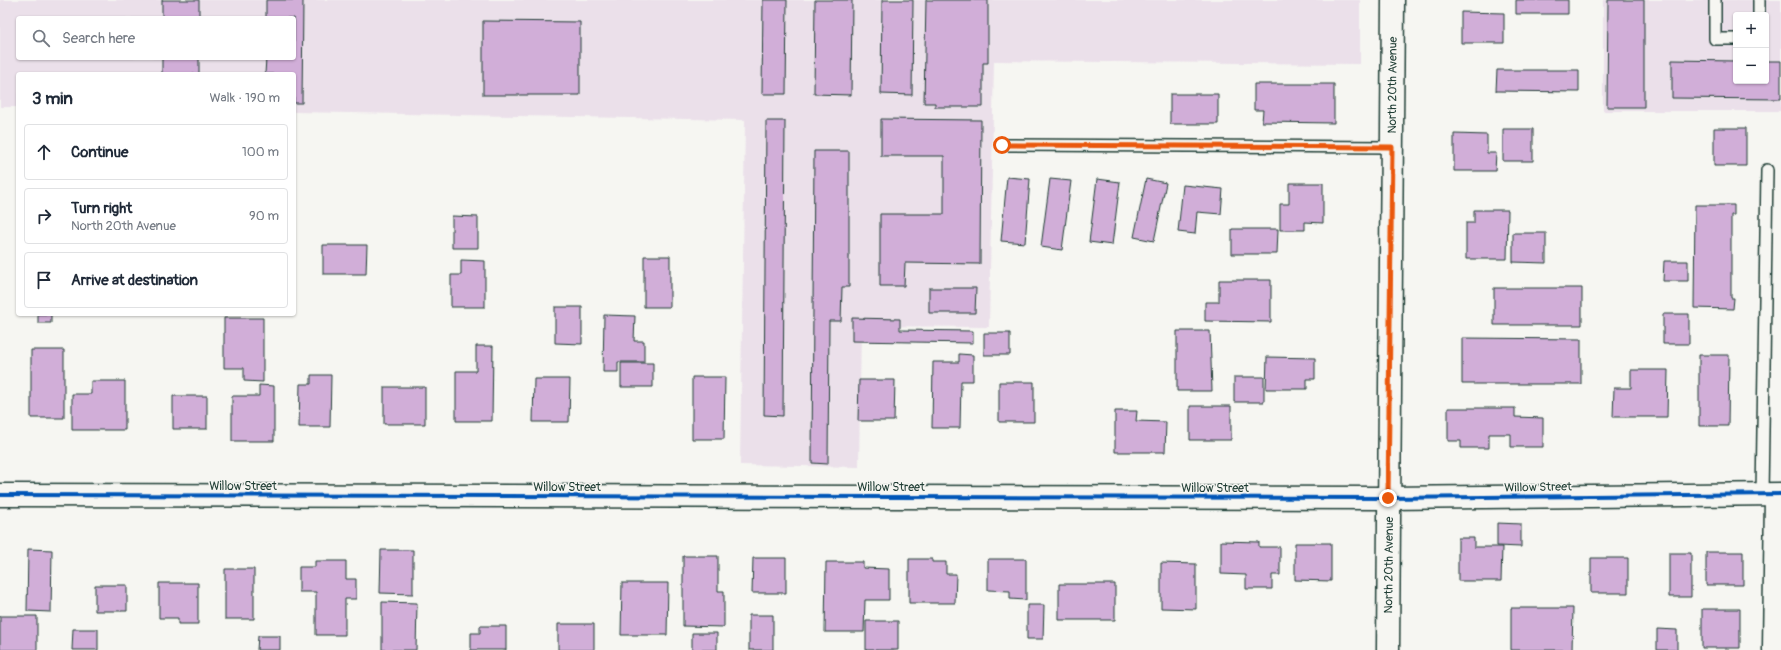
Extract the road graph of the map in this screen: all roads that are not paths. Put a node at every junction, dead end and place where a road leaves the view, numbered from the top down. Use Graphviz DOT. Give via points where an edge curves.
graph roads {
  1 [pos="1393,0"];
  2 [pos="1715,0"];
  3 [pos="1759,0"];
  4 [pos="1759,12"];
  5 [pos="1733,39"];
  6 [pos="1002,145"];
  7 [pos="1392,147"];
  8 [pos="1767,170"];
  9 [pos="1773,494"];
  10 [pos="0,495"];
  11 [pos="1388,498"];
  12 [pos="1388,650"];
  13 [pos="1774,650"];
  1 -- 7 [label="street, North 20th Avenue"];
  2 -- 5 [label="lane" via="1715,39"];
  3 -- 4 [label="lane"];
  6 -- 7 [label="lane"];
  7 -- 11 [label="street, North 20th Avenue"];
  8 -- 9 [label="lane"];
  9 -- 11 [label="street, Willow Street"];
  9 -- 13 [label="street"];
  10 -- 11 [label="street, Willow Street"];
  11 -- 12 [label="street, North 20th Avenue"];
}
